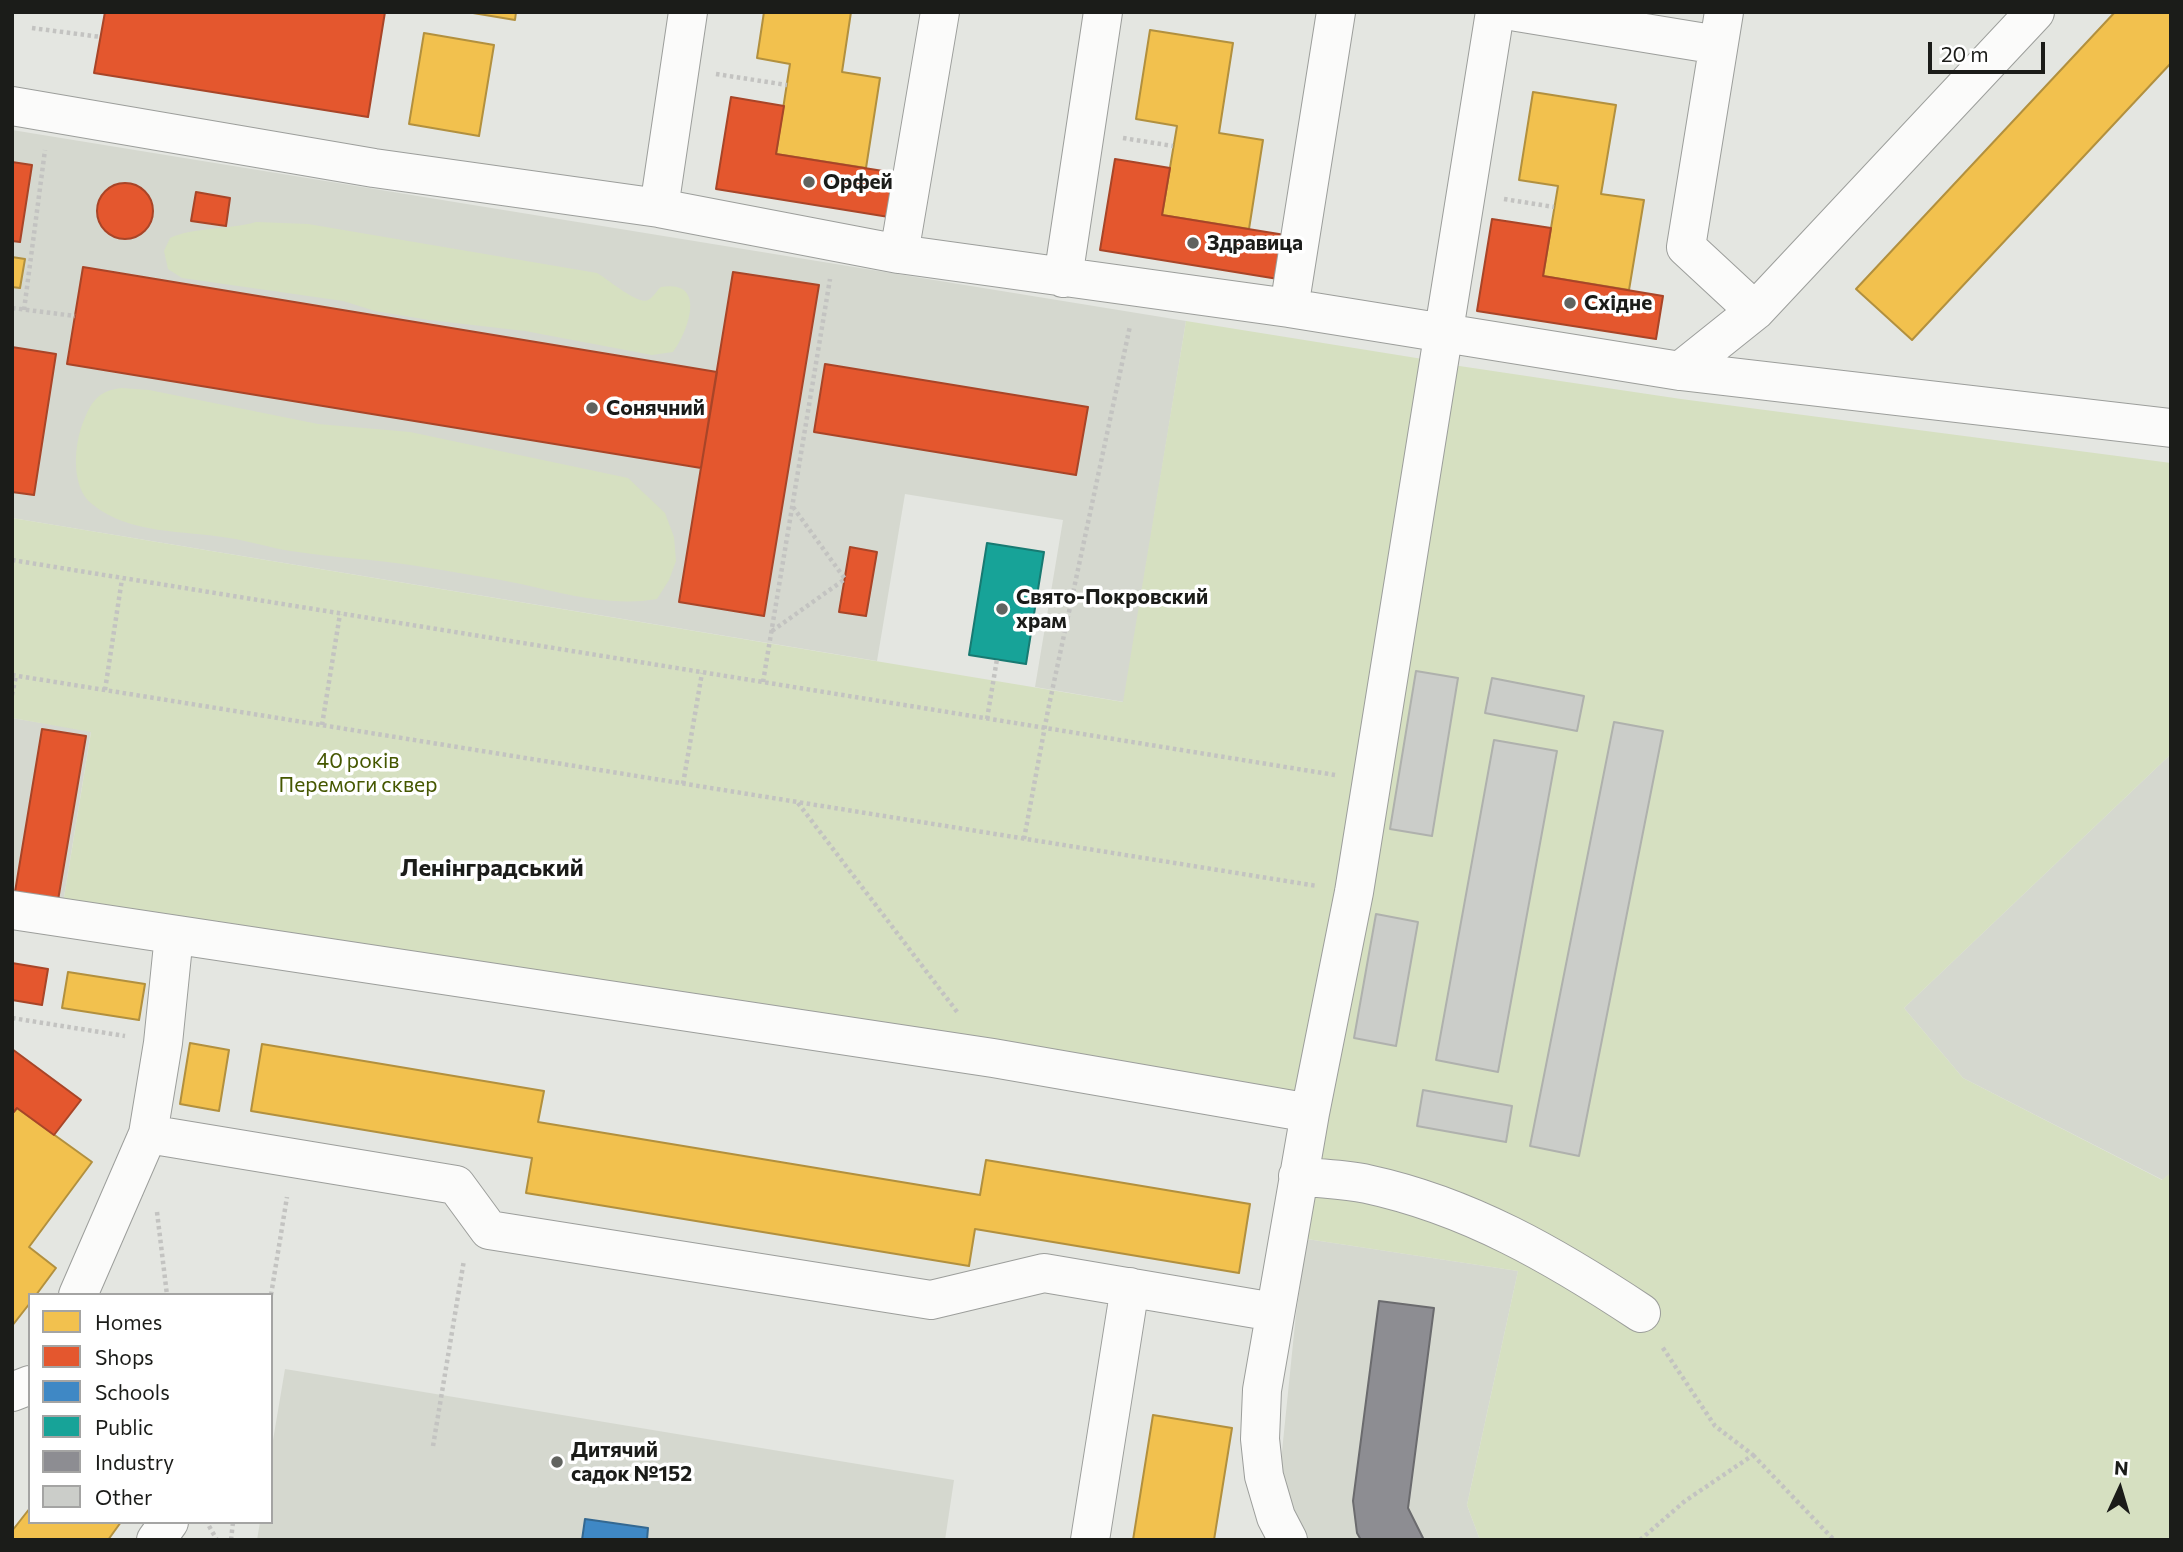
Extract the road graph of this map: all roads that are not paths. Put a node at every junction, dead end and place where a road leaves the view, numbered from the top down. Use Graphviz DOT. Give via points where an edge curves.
graph roads {
  1 [pos="688,12"];
  2 [pos="940,12"];
  3 [pos="1103,12"];
  4 [pos="1336,12"];
  5 [pos="1494,12"];
  6 [pos="1517,12"];
  7 [pos="2035,12"];
  8 [pos="1721,29"];
  9 [pos="12,106"];
  10 [pos="659,208"];
  11 [pos="899,254"];
  12 [pos="1063,278"];
  13 [pos="1289,308"];
  14 [pos="1755,311"];
  15 [pos="1443,332"];
  16 [pos="1680,370"];
  17 [pos="2171,428"];
  18 [pos="12,910"];
  19 [pos="174,935"];
  20 [pos="1310,1113"];
  21 [pos="148,1134"];
  22 [pos="1298,1176"];
  23 [pos="1130,1287"];
  24 [pos="79,1293"];
  25 [pos="1274,1312"];
  26 [pos="1641,1312"];
  27 [pos="168,1524"];
  28 [pos="156,1540"];
  29 [pos="1090,1540"];
  30 [pos="1288,1540"];
  1 -- 10 [label="lane"];
  2 -- 11 [label="lane"];
  3 -- 12 [label="lane"];
  4 -- 13 [label="lane"];
  5 -- 15 [label="lane"];
  6 -- 8 [label="lane"];
  7 -- 14 [label="lane"];
  8 -- 14 [label="lane" via="1686,247"];
  9 -- 10 [label="lane" via="374,168"];
  10 -- 11 [label="lane"];
  11 -- 12 [label="lane"];
  12 -- 13 [label="lane"];
  13 -- 15 [label="lane"];
  14 -- 16 [label="lane"];
  15 -- 16 [label="lane"];
  15 -- 20 [label="lane" via="1354,892"];
  16 -- 17 [label="lane"];
  18 -- 19 [label="lane"];
  19 -- 20 [label="lane" via="993,1058"];
  19 -- 21 [label="lane"];
  20 -- 22 [label="lane"];
  21 -- 23 [label="lane" via="456,1185 489,1230 931,1300 1044,1273"];
  21 -- 24 [label="lane"];
  22 -- 25 [label="lane"];
  22 -- 26 [label="lane" via="1366,1184 1480,1219 1568,1264"];
  23 -- 25 [label="lane"];
  23 -- 29 [label="lane"];
  25 -- 30 [label="lane" via="1259,1439 1264,1476"];
  27 -- 28 [label="lane"];
}
